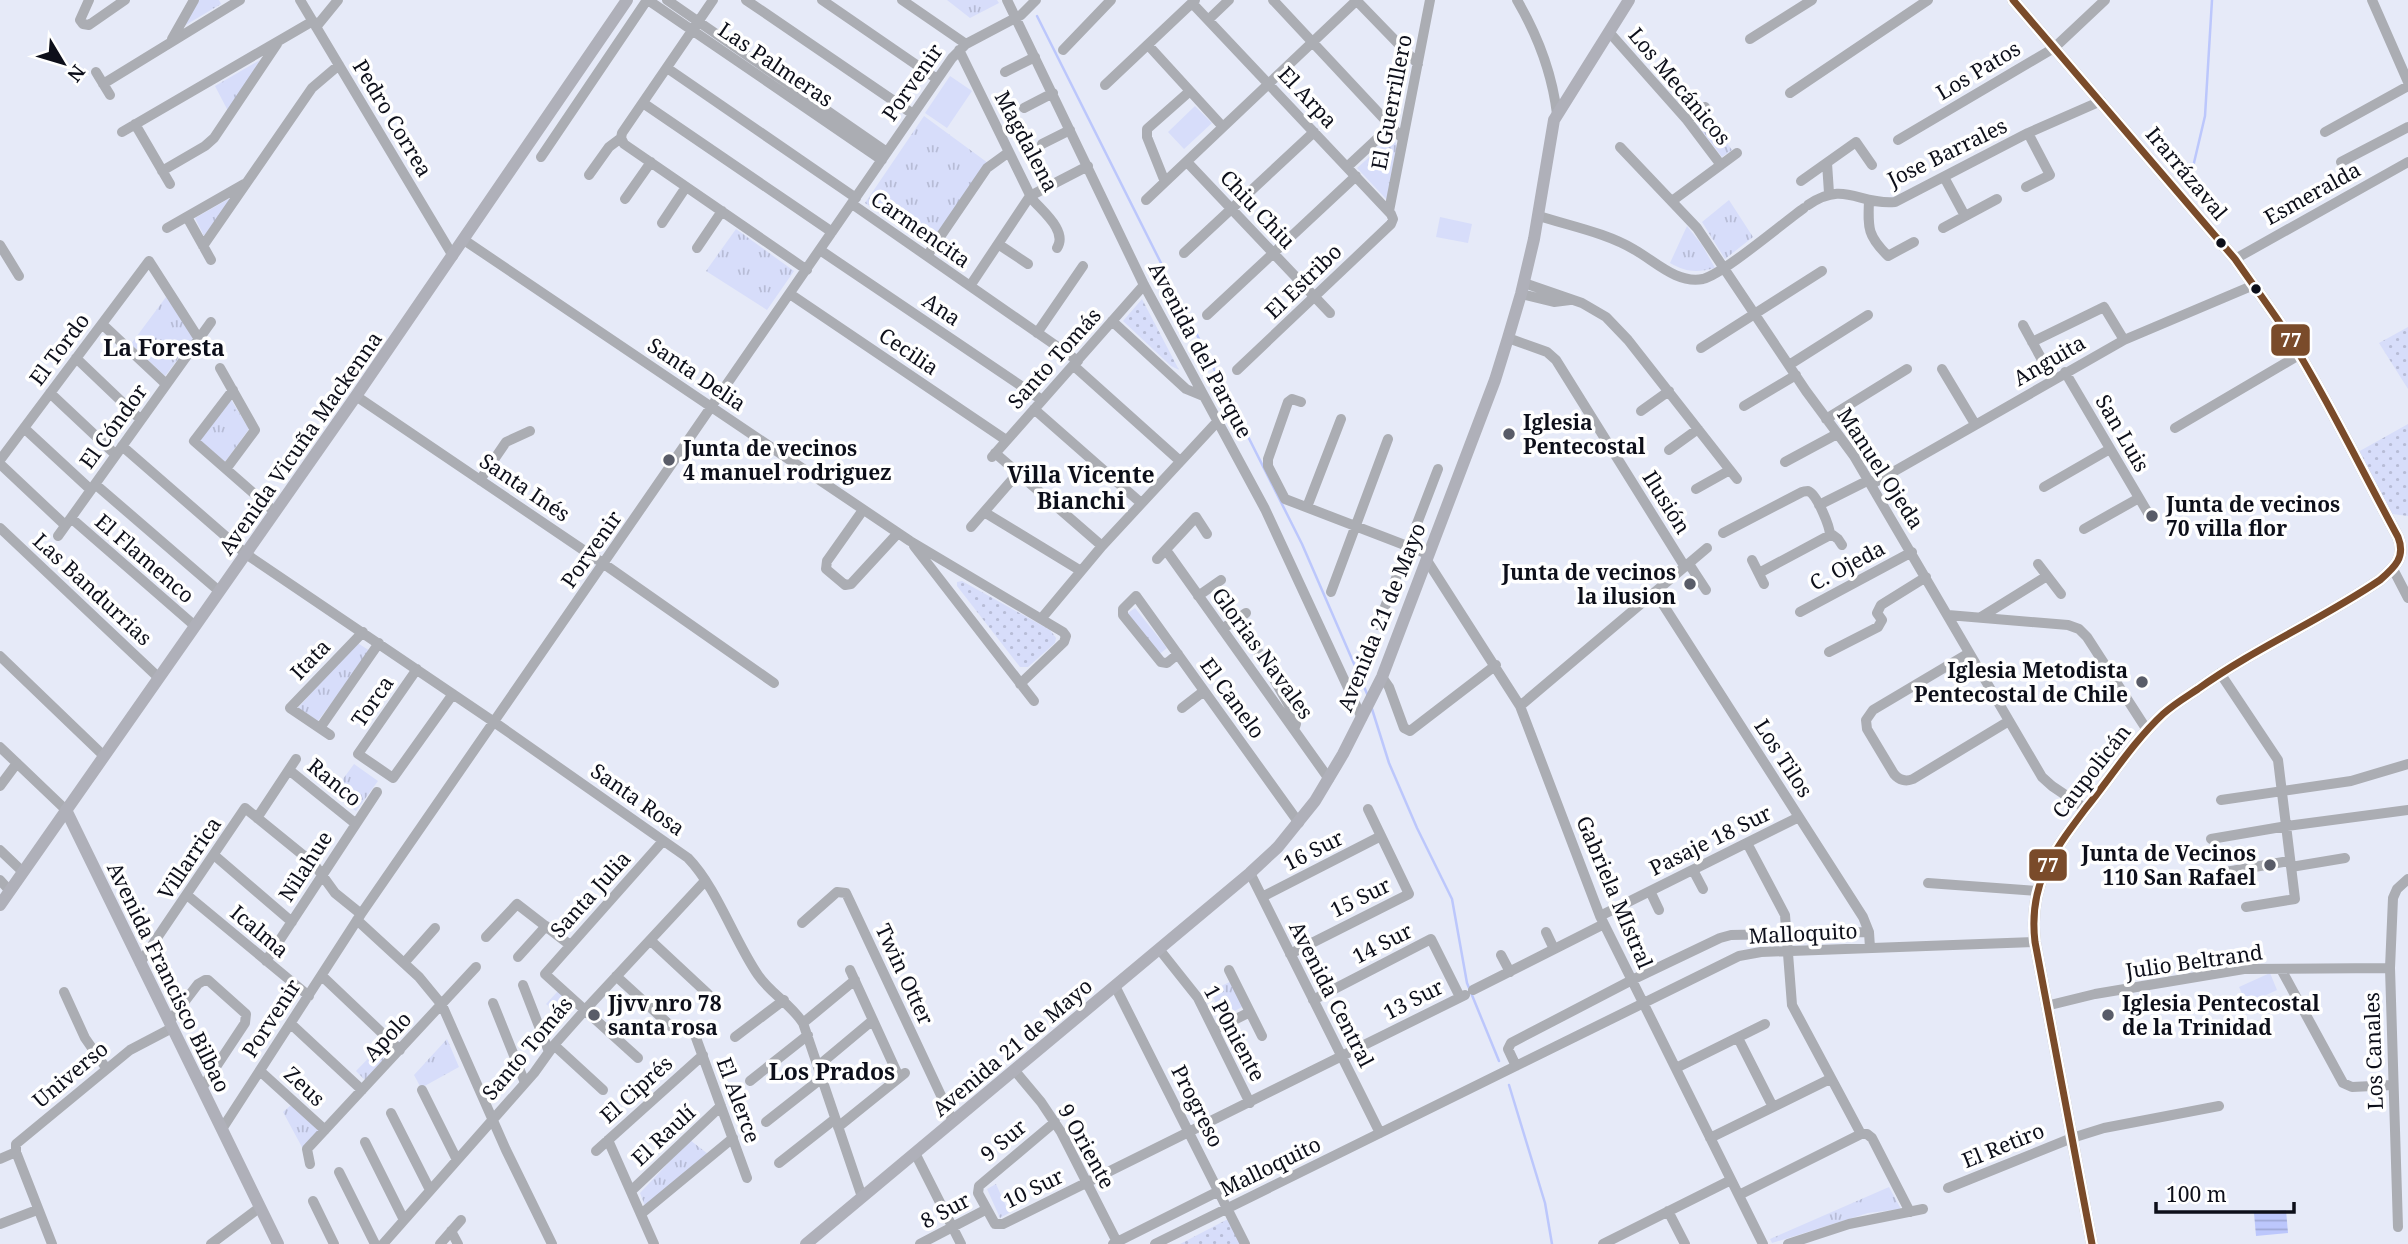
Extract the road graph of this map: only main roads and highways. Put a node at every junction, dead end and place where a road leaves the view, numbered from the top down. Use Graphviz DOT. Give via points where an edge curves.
graph roads {
  1 [pos="627,0"];
  2 [pos="1629,0"];
  3 [pos="2013,0"];
  4 [pos="2403,534"];
  5 [pos="2393,569"];
  6 [pos="66,810"];
  7 [pos="0,905"];
  8 [pos="278,1244"];
  9 [pos="807,1244"];
  10 [pos="2092,1244"];
  1 -- 6 [label="main road, Avenida Vicuña Mackenna"];
  2 -- 9 [label="main road, Avenida 21 de Mayo" via="1557,114 1523,289 1495,380 1382,677 1329,779 1299,823 1250,873"];
  3 -- 4 [label="main road, Irarrázaval" via="2235,259 2299,355"];
  4 -- 5 [label="main road, Irarrázaval" via="2402,552"];
  5 -- 10 [label="main road, Caupolicán" via="2367,589 2220,673 2165,712 2051,856 2037,891 2035,942"];
  6 -- 7 [label="main road, Avenida Vicuña Mackenna"];
  6 -- 8 [label="main road, Avenida Francisco Bilbao"];
}
